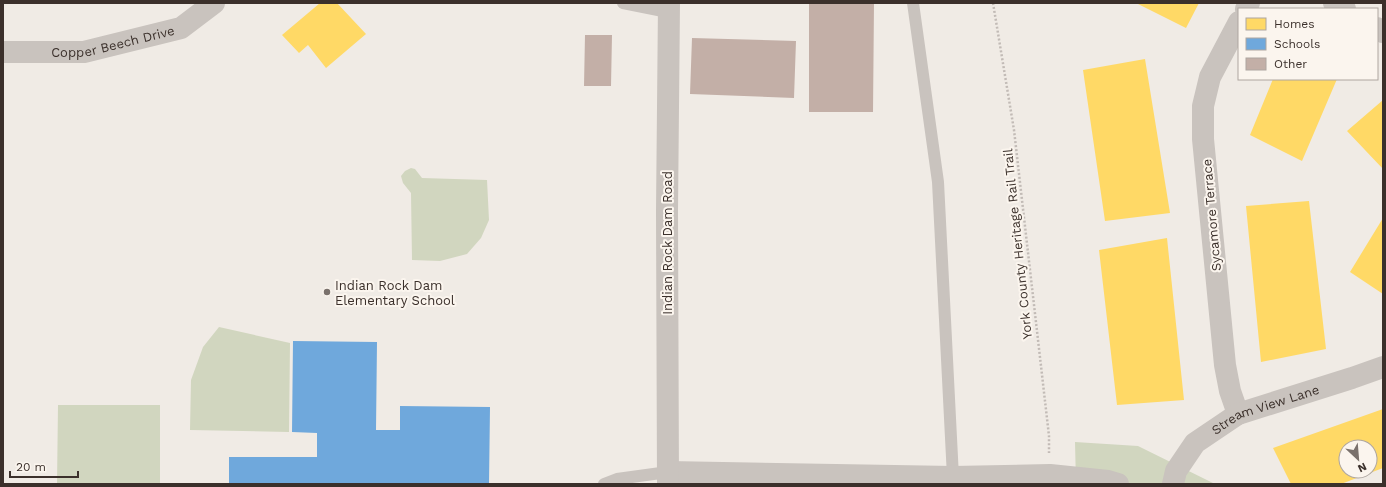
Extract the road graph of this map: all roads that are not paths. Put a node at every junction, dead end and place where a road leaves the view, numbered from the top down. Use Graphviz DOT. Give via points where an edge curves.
graph roads {
  1 [pos="214,3"];
  2 [pos="623,3"];
  3 [pos="913,3"];
  4 [pos="1334,3"];
  5 [pos="668,7"];
  6 [pos="1343,8"];
  7 [pos="1238,24"];
  8 [pos="3,52"];
  9 [pos="1383,367"];
  10 [pos="1238,414"];
  11 [pos="668,478"];
  12 [pos="953,480"];
  13 [pos="604,484"];
  14 [pos="1118,484"];
  15 [pos="1173,484"];
  1 -- 8 [label="street, Copper Beech Drive" via="181,28 84,52"];
  2 -- 5 [label="lane"];
  3 -- 12 [label="lane" via="938,182"];
  4 -- 6 [label="street"];
  5 -- 11 [label="street, Indian Rock Dam Road"];
  7 -- 10 [label="street, Sycamore Terrace" via="1210,78 1203,106 1225,365"];
  9 -- 10 [label="street, Stream View Lane"];
  10 -- 15 [label="street, Stream View Lane" via="1195,443 1176,471"];
  11 -- 12 [label="street"];
  11 -- 13 [label="lane" via="617,479"];
  12 -- 14 [label="street" via="1050,475"];
}
